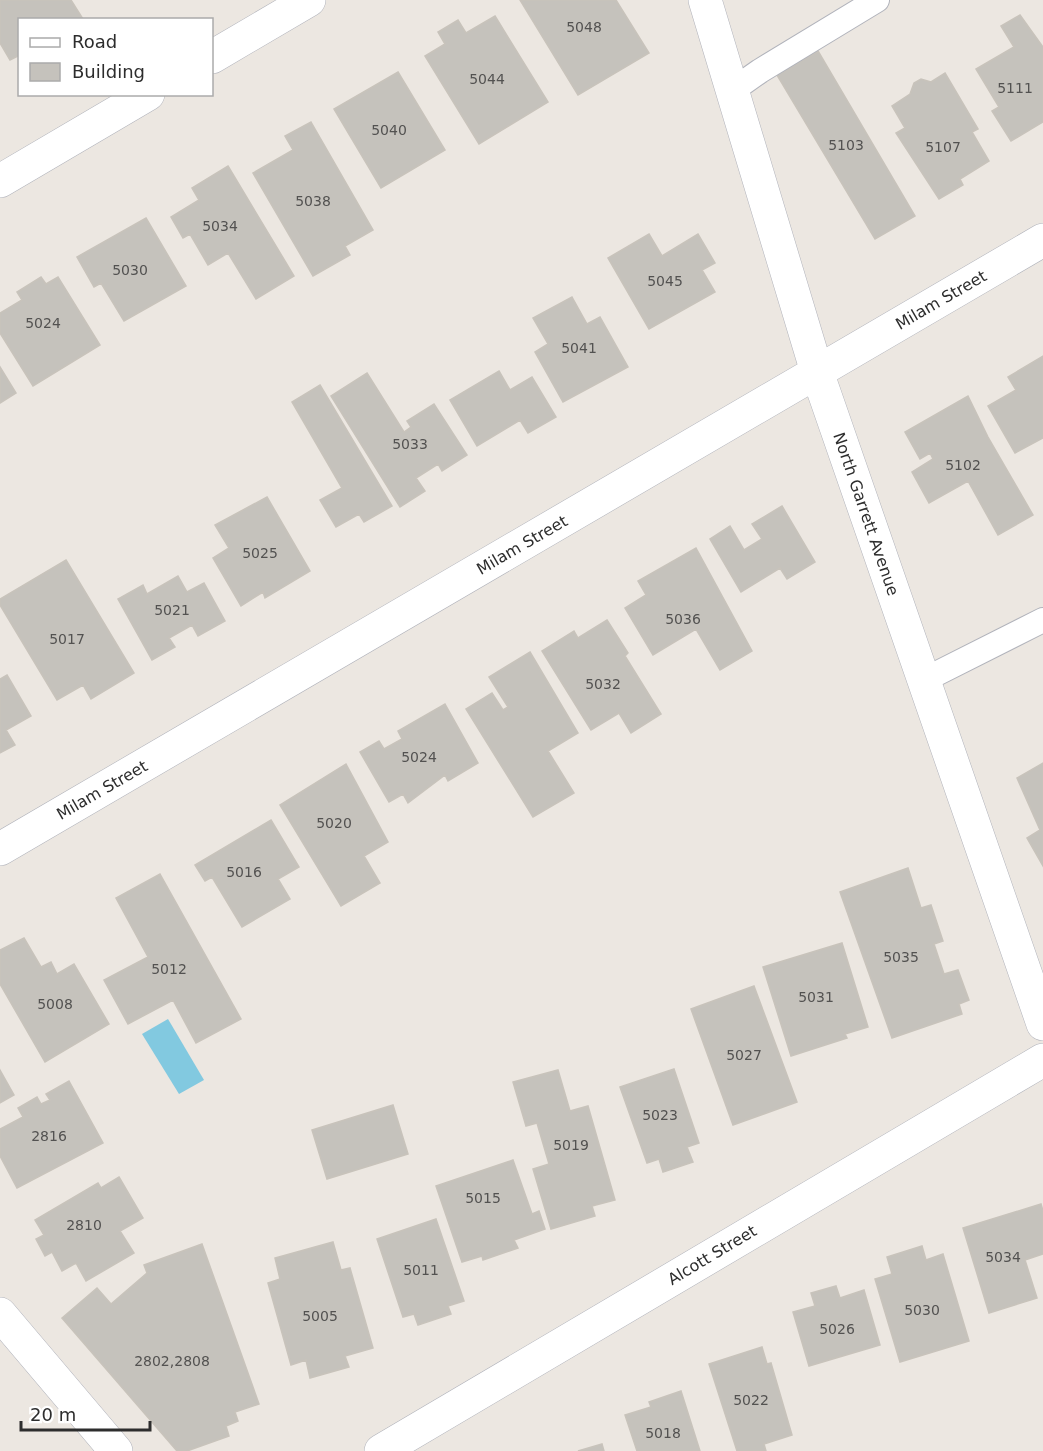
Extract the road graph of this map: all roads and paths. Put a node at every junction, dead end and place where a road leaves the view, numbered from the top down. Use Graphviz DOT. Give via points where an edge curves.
graph roads {
  1 [pos="309,0"];
  2 [pos="705,0"];
  3 [pos="877,0"];
  4 [pos="213,56"];
  5 [pos="732,90"];
  6 [pos="145,96"];
  7 [pos="0,181"];
  8 [pos="1043,240"];
  9 [pos="817,372"];
  10 [pos="1043,620"];
  11 [pos="924,680"];
  12 [pos="0,849"];
  13 [pos="1043,1024"];
  14 [pos="1043,1060"];
  15 [pos="0,1314"];
  16 [pos="116,1451"];
  17 [pos="381,1451"];
  1 -- 4 [label="street"];
  2 -- 5 [label="street, North Garrett Avenue"];
  3 -- 5 [label="lane"];
  5 -- 9 [label="street, North Garrett Avenue"];
  6 -- 7 [label="street"];
  8 -- 9 [label="street, Milam Street"];
  9 -- 11 [label="street, North Garrett Avenue"];
  9 -- 12 [label="street, Milam Street"];
  10 -- 11 [label="lane"];
  11 -- 13 [label="street, North Garrett Avenue"];
  14 -- 17 [label="street, Alcott Street"];
  15 -- 16 [label="street"];
}
